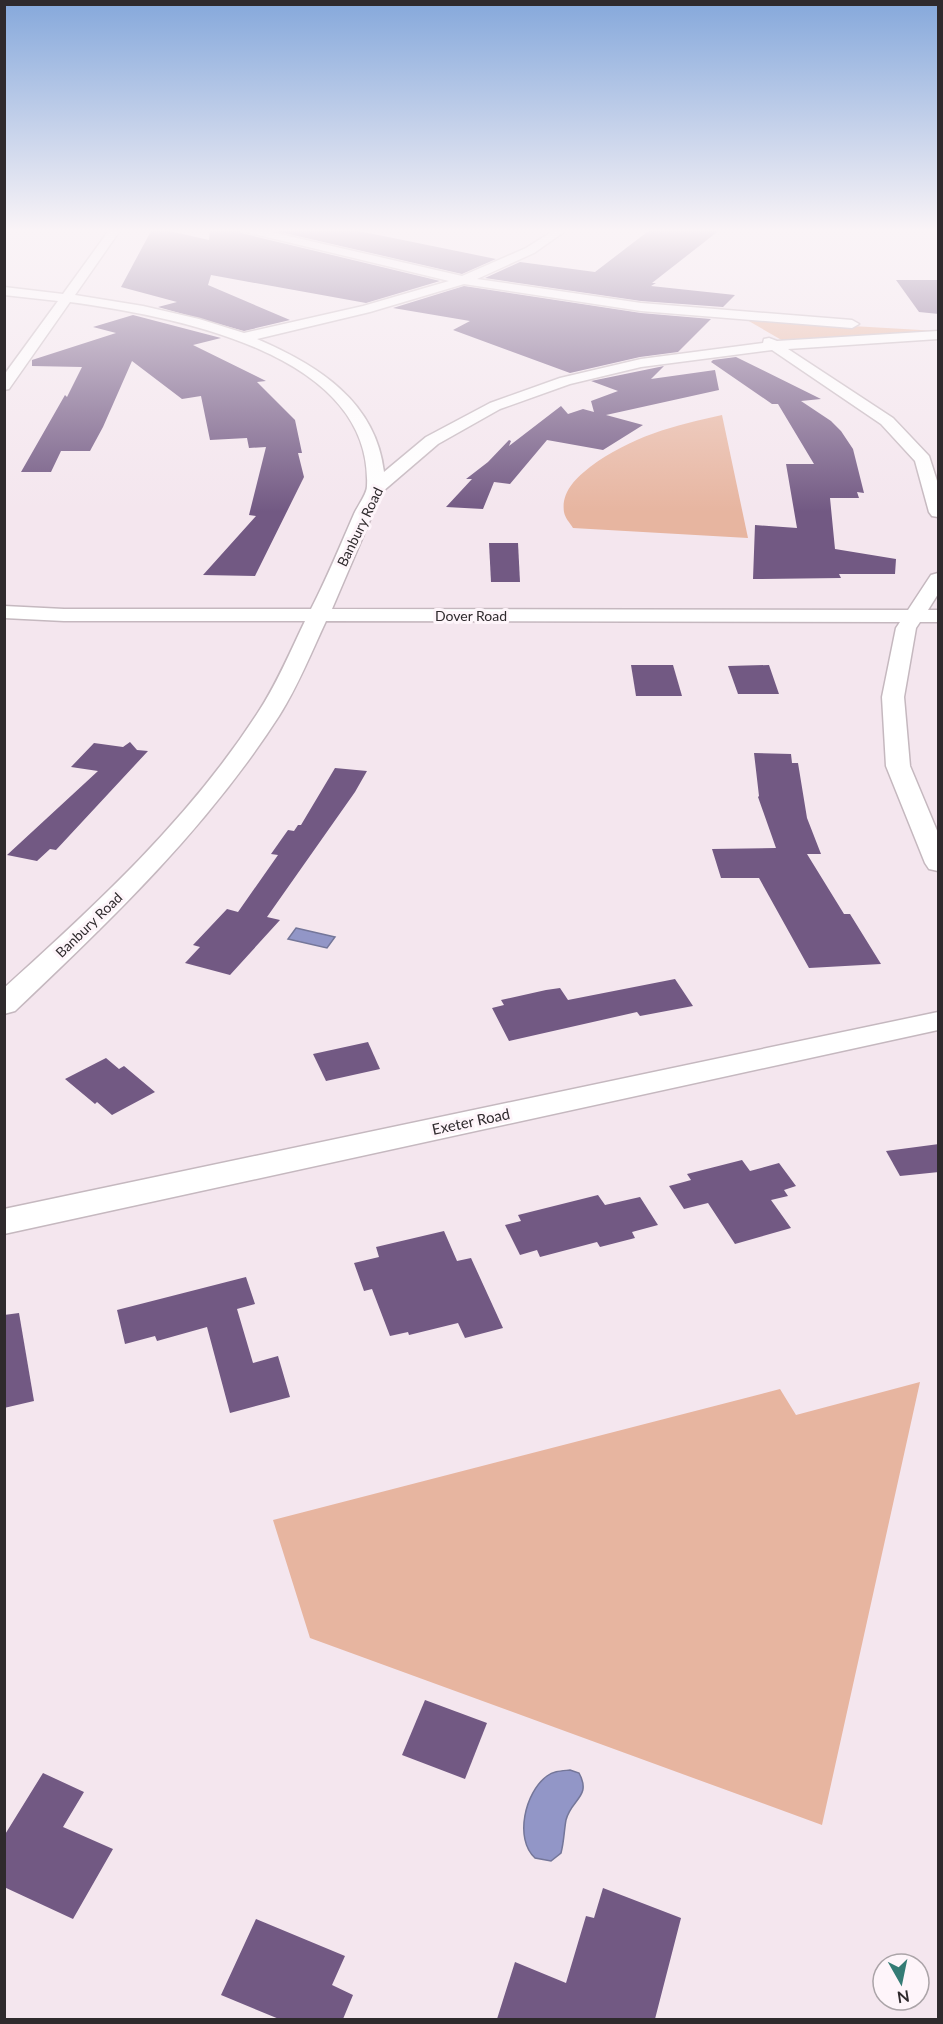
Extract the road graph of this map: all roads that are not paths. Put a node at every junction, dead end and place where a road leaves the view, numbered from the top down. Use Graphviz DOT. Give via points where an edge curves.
graph roads {
  1 [pos="48,323"];
  2 [pos="193,323"];
  3 [pos="302,323"];
  4 [pos="740,323"];
  5 [pos="851,323"];
  6 [pos="939,328"];
  7 [pos="939,335"];
  8 [pos="243,338"];
  9 [pos="774,345"];
  10 [pos="4,386"];
  11 [pos="371,448"];
  12 [pos="418,451"];
  13 [pos="376,487"];
  14 [pos="939,512"];
  15 [pos="939,579"];
  16 [pos="4,612"];
  17 [pos="939,616"];
  18 [pos="316,622"];
  19 [pos="909,622"];
  20 [pos="4,626"];
  21 [pos="939,628"];
  22 [pos="939,863"];
  23 [pos="7,1000"];
  24 [pos="939,1021"];
  25 [pos="4,1222"];
  1 -- 10 [label="street"];
  2 -- 8 [label="street"];
  3 -- 8 [label="street"];
  4 -- 9 [label="street"];
  5 -- 6 [label="street"];
  7 -- 9 [label="street, Banbury Road"];
  8 -- 11 [label="street" via="300,365 339,393 364,427"];
  9 -- 12 [label="street, Banbury Road" via="650,362 553,386 471,418"];
  9 -- 14 [label="street" via="887,421 923,460"];
  11 -- 12 [label="street"];
  11 -- 13 [label="street"];
  12 -- 13 [label="street, Banbury Road"];
  13 -- 18 [label="street, Banbury Road"];
  15 -- 19 [label="street"];
  16 -- 18 [label="street, Dover Road"];
  17 -- 19 [label="street, Dover Road"];
  18 -- 19 [label="street, Dover Road"];
  18 -- 20 [label="street, Dover Road"];
  18 -- 23 [label="street, Banbury Road" via="269,713 208,796 118,898"];
  19 -- 21 [label="street, Dover Road"];
  19 -- 22 [label="street" via="893,697 898,766"];
  24 -- 25 [label="street, Exeter Road"];
}
